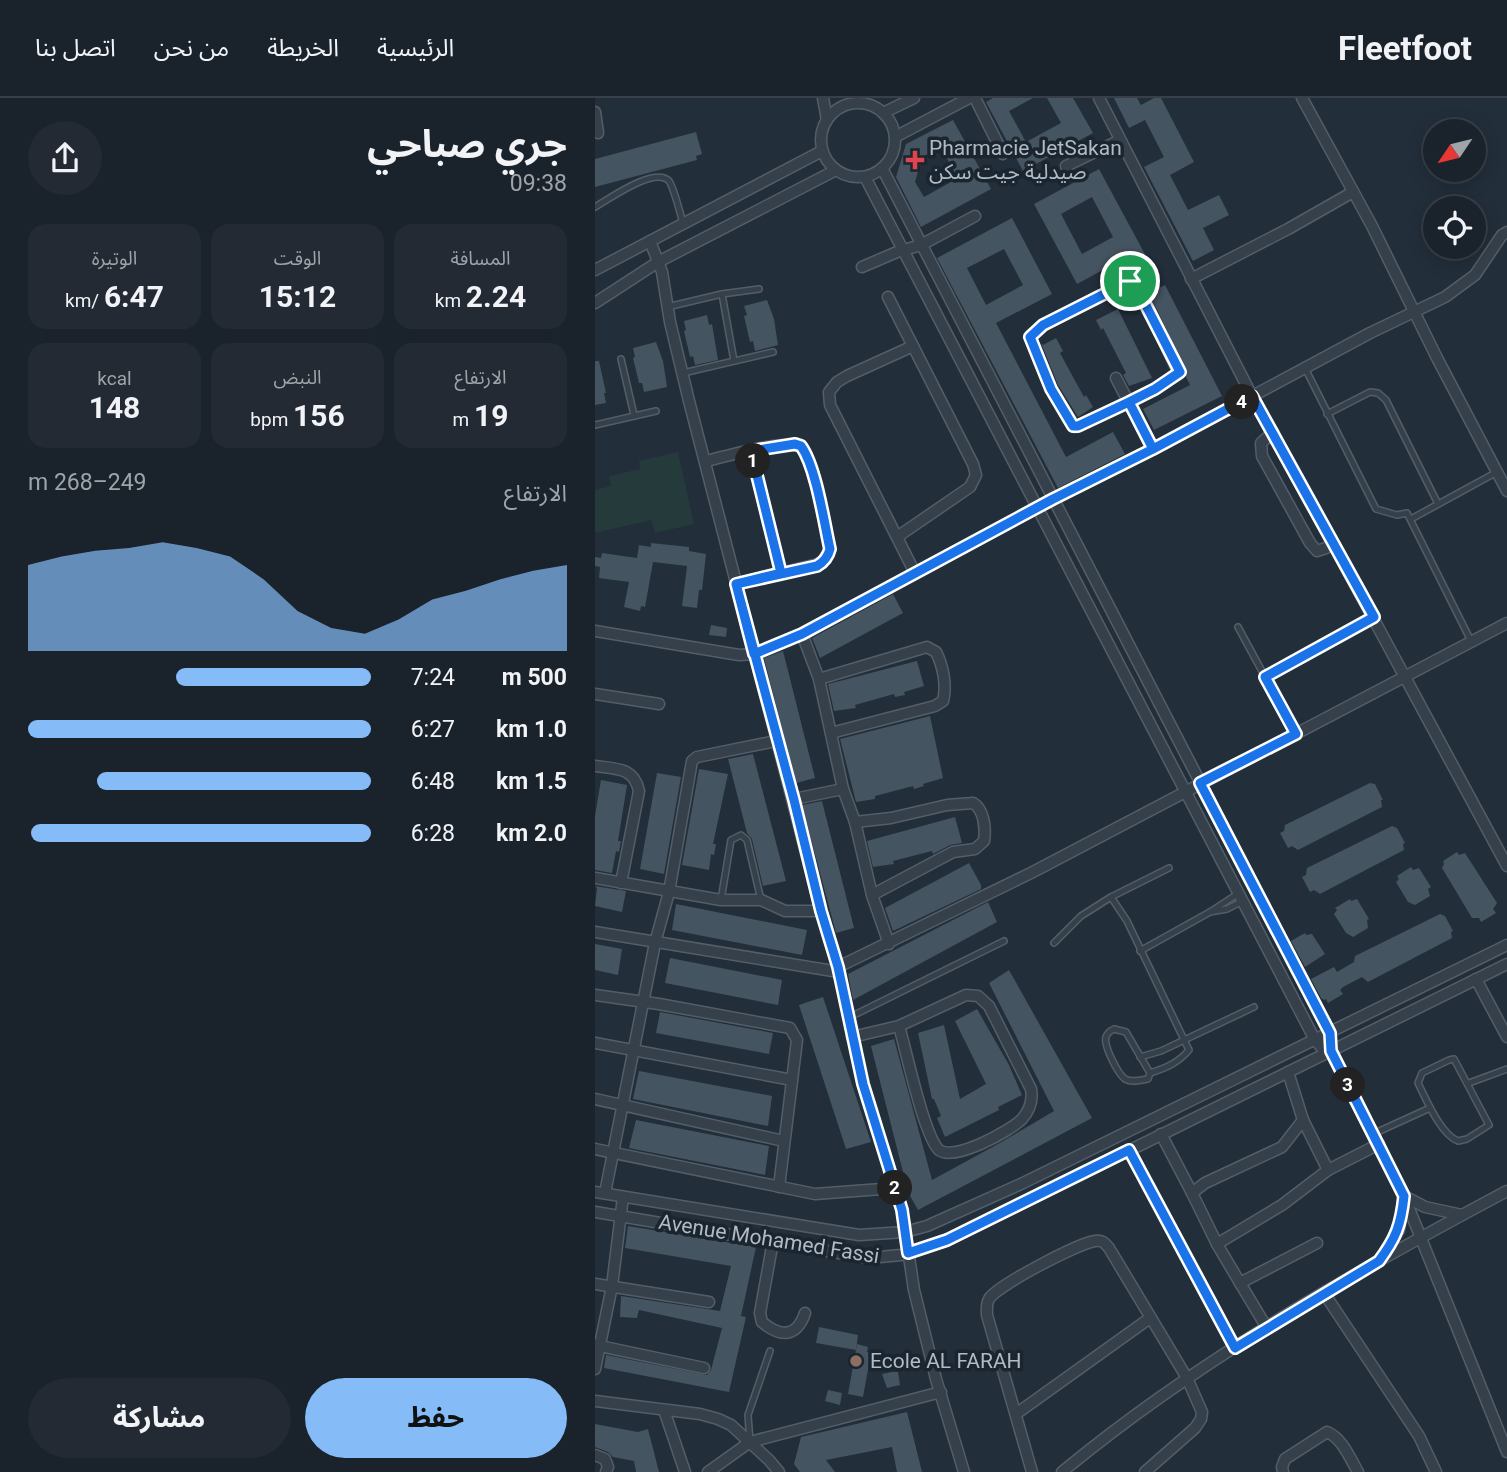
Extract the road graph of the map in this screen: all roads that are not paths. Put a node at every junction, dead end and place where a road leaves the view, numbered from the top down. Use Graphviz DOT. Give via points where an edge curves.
graph roads {
  1 [pos="823,98"];
  2 [pos="914,98"];
  3 [pos="972,98"];
  4 [pos="1099,98"];
  5 [pos="1302,98"];
  6 [pos="855,101"];
  7 [pos="595,112"];
  8 [pos="883,113"];
  9 [pos="827,120"];
  10 [pos="598,133"];
  11 [pos="895,137"];
  12 [pos="1120,140"];
  13 [pos="822,151"];
  14 [pos="1003,155"];
  15 [pos="1066,166"];
  16 [pos="882,168"];
  17 [pos="836,170"];
  18 [pos="865,177"];
  19 [pos="1353,192"];
  20 [pos="595,206"];
  21 [pos="975,216"];
  22 [pos="683,224"];
  23 [pos="1507,232"];
  24 [pos="650,241"];
  25 [pos="921,245"];
  26 [pos="903,250"];
  27 [pos="658,262"];
  28 [pos="862,267"];
  29 [pos="595,270"];
  30 [pos="1191,279"];
  31 [pos="759,289"];
  32 [pos="722,294"];
  33 [pos="888,297"];
  34 [pos="595,303"];
  35 [pos="667,307"];
  36 [pos="1414,311"];
  37 [pos="913,346"];
  38 [pos="773,352"];
  39 [pos="621,359"];
  40 [pos="734,361"];
  41 [pos="1305,368"];
  42 [pos="683,373"];
  43 [pos="1116,378"];
  44 [pos="1252,396"];
  45 [pos="1129,402"];
  46 [pos="656,411"];
  47 [pos="1327,414"];
  48 [pos="634,415"];
  49 [pos="595,425"];
  50 [pos="1273,432"];
  51 [pos="1153,449"];
  52 [pos="751,451"];
  53 [pos="706,461"];
  54 [pos="1497,472"];
  55 [pos="1507,491"];
  56 [pos="1053,499"];
  57 [pos="1438,505"];
  58 [pos="1038,507"];
  59 [pos="1411,519"];
  60 [pos="897,537"];
  61 [pos="1332,542"];
  62 [pos="781,573"];
  63 [pos="915,573"];
  64 [pos="736,584"];
  65 [pos="1374,617"];
  66 [pos="1507,623"];
  67 [pos="1238,627"];
  68 [pos="595,631"];
  69 [pos="802,634"];
  70 [pos="1471,642"];
  71 [pos="754,654"];
  72 [pos="1265,677"];
  73 [pos="1407,677"];
  74 [pos="819,679"];
  75 [pos="595,694"];
  76 [pos="659,704"];
  77 [pos="831,733"];
  78 [pos="1296,734"];
  79 [pos="776,741"];
  80 [pos="595,766"];
  81 [pos="1200,783"];
  82 [pos="843,789"];
  83 [pos="1186,790"];
  84 [pos="794,800"];
  85 [pos="855,822"];
  86 [pos="1507,866"];
  87 [pos="1169,868"];
  88 [pos="595,878"];
  89 [pos="621,883"];
  90 [pos="669,892"];
  91 [pos="872,895"];
  92 [pos="1111,897"];
  93 [pos="1241,897"];
  94 [pos="721,900"];
  95 [pos="761,900"];
  96 [pos="821,911"];
  97 [pos="595,932"];
  98 [pos="1004,941"];
  99 [pos="656,943"];
  100 [pos="1053,943"];
  101 [pos="889,944"];
  102 [pos="1507,945"];
  103 [pos="1140,951"];
  104 [pos="1507,964"];
  105 [pos="839,970"];
  106 [pos="1476,979"];
  107 [pos="595,995"];
  108 [pos="643,1003"];
  109 [pos="1254,1007"];
  110 [pos="848,1018"];
  111 [pos="899,1026"];
  112 [pos="1330,1033"];
  113 [pos="852,1037"];
  114 [pos="1507,1037"];
  115 [pos="1315,1040"];
  116 [pos="1185,1041"];
  117 [pos="595,1042"];
  118 [pos="635,1049"];
  119 [pos="1331,1051"];
  120 [pos="1140,1057"];
  121 [pos="1507,1069"];
  122 [pos="1288,1072"];
  123 [pos="1150,1073"];
  124 [pos="792,1080"];
  125 [pos="1469,1083"];
  126 [pos="595,1099"];
  127 [pos="623,1104"];
  128 [pos="1430,1108"];
  129 [pos="1303,1120"];
  130 [pos="1161,1134"];
  131 [pos="1376,1139"];
  132 [pos="784,1141"];
  133 [pos="595,1149"];
  134 [pos="1129,1150"];
  135 [pos="614,1153"];
  136 [pos="1328,1170"];
  137 [pos="779,1186"];
  138 [pos="895,1188"];
  139 [pos="1507,1191"];
  140 [pos="600,1193"];
  141 [pos="1192,1193"];
  142 [pos="1404,1196"];
  143 [pos="623,1197"];
  144 [pos="595,1212"];
  145 [pos="1462,1215"];
  146 [pos="621,1216"];
  147 [pos="905,1232"];
  148 [pos="1421,1237"];
  149 [pos="773,1241"];
  150 [pos="1317,1243"];
  151 [pos="1217,1244"];
  152 [pos="908,1253"];
  153 [pos="1379,1261"];
  154 [pos="1240,1283"];
  155 [pos="595,1284"];
  156 [pos="612,1286"];
  157 [pos="1324,1293"];
  158 [pos="709,1301"];
  159 [pos="805,1313"];
  160 [pos="1150,1318"];
  161 [pos="1267,1328"];
  162 [pos="598,1345"];
  163 [pos="1235,1348"];
  164 [pos="770,1351"];
  165 [pos="704,1368"];
  166 [pos="595,1369"];
  167 [pos="1187,1378"];
  168 [pos="941,1392"];
  169 [pos="595,1401"];
  170 [pos="664,1410"];
  171 [pos="1016,1414"];
  172 [pos="1503,1430"];
  173 [pos="750,1442"];
  174 [pos="1507,1452"];
  175 [pos="595,1455"];
  176 [pos="606,1472"];
  177 [pos="684,1472"];
  178 [pos="708,1472"];
  179 [pos="779,1472"];
  180 [pos="964,1472"];
  181 [pos="1032,1472"];
  182 [pos="1062,1472"];
  183 [pos="1145,1472"];
  184 [pos="1283,1472"];
  185 [pos="1358,1472"];
  186 [pos="1436,1472"];
  1 -- 9 [label="street"];
  2 -- 8 [label="street"];
  3 -- 11 [label="street"];
  3 -- 14 [label="street"];
  4 -- 12 [label="street"];
  5 -- 19 [label="street"];
  6 -- 8 [label="street"];
  6 -- 9 [label="street"];
  7 -- 10 [label="street"];
  8 -- 11 [label="street"];
  9 -- 13 [label="street"];
  11 -- 16 [label="street" via="890,159"];
  12 -- 15 [label="street"];
  12 -- 30 [label="street"];
  13 -- 17 [label="street"];
  13 -- 22 [label="street"];
  16 -- 18 [label="street"];
  16 -- 25 [label="street"];
  17 -- 18 [label="street"];
  17 -- 27 [label="street"];
  18 -- 26 [label="street"];
  19 -- 30 [label="street"];
  19 -- 36 [label="street"];
  20 -- 22 [label="lane" via="633,184 663,177 672,187"];
  21 -- 25 [label="street"];
  22 -- 24 [label="street"];
  23 -- 36 [label="street" via="1475,275 1445,297"];
  24 -- 27 [label="street"];
  24 -- 29 [label="street"];
  25 -- 26 [label="street"];
  25 -- 56 [label="street"];
  26 -- 28 [label="street"];
  26 -- 58 [label="street"];
  27 -- 34 [label="street"];
  27 -- 35 [label="street"];
  30 -- 44 [label="street"];
  31 -- 32 [label="lane"];
  32 -- 35 [label="lane"];
  32 -- 40 [label="lane"];
  33 -- 37 [label="street"];
  35 -- 42 [label="street"];
  36 -- 41 [label="street"];
  36 -- 54 [label="street"];
  37 -- 60 [label="street" via="976,475 970,487"];
  37 -- 60 [label="street" via="847,376 829,392 830,405"];
  38 -- 40 [label="lane"];
  39 -- 48 [label="lane"];
  40 -- 42 [label="lane"];
  41 -- 44 [label="street"];
  41 -- 47 [label="lane"];
  42 -- 53 [label="street"];
  43 -- 45 [label="street"];
  44 -- 50 [label="street"];
  44 -- 51 [label="street"];
  45 -- 45 [label="street" via="1073,426 1030,341 1043,325 1130,281 1180,372"];
  45 -- 51 [label="street"];
  46 -- 48 [label="lane"];
  47 -- 57 [label="lane" via="1370,391 1378,393 1386,400"];
  47 -- 59 [label="lane" via="1376,509 1407,513"];
  48 -- 49 [label="lane"];
  50 -- 61 [label="street"];
  50 -- 61 [label="street" via="1261,443 1262,456 1300,528 1317,551"];
  51 -- 56 [label="street"];
  52 -- 53 [label="street"];
  52 -- 62 [label="street"];
  52 -- 62 [label="street" via="801,446 817,494 829,554 817,566"];
  53 -- 64 [label="street"];
  54 -- 55 [label="street"];
  54 -- 57 [label="lane"];
  56 -- 58 [label="street"];
  56 -- 81 [label="street"];
  57 -- 59 [label="lane"];
  58 -- 63 [label="street"];
  58 -- 83 [label="street"];
  59 -- 70 [label="lane"];
  60 -- 63 [label="street"];
  61 -- 65 [label="street"];
  62 -- 64 [label="street"];
  63 -- 69 [label="street"];
  64 -- 71 [label="street"];
  65 -- 72 [label="lane"];
  65 -- 73 [label="street"];
  66 -- 70 [label="street"];
  67 -- 72 [label="lane"];
  68 -- 71 [label="street"];
  69 -- 71 [label="street"];
  69 -- 74 [label="street"];
  70 -- 73 [label="street"];
  71 -- 79 [label="street"];
  72 -- 78 [label="lane"];
  73 -- 78 [label="street"];
  73 -- 86 [label="street"];
  74 -- 77 [label="street"];
  74 -- 77 [label="street" via="927,647 936,652 944,682 943,701 935,706"];
  75 -- 76 [label="street"];
  77 -- 82 [label="street"];
  78 -- 81 [label="street"];
  79 -- 84 [label="street"];
  79 -- 90 [label="street" via="692,761"];
  80 -- 89 [label="street" via="623,769 637,781 639,791"];
  81 -- 83 [label="street"];
  81 -- 112 [label="street"];
  82 -- 84 [label="street"];
  82 -- 85 [label="street"];
  83 -- 93 [label="street"];
  83 -- 101 [label="street"];
  84 -- 96 [label="street"];
  85 -- 91 [label="street"];
  85 -- 91 [label="street" via="973,803 978,805 985,828 983,841 975,849 953,852"];
  87 -- 92 [label="lane"];
  88 -- 89 [label="street"];
  89 -- 90 [label="street"];
  90 -- 94 [label="street"];
  90 -- 99 [label="street"];
  91 -- 101 [label="street"];
  92 -- 100 [label="lane" via="1081,916"];
  92 -- 103 [label="lane"];
  93 -- 103 [label="lane"];
  93 -- 115 [label="street"];
  94 -- 95 [label="street"];
  94 -- 95 [label="lane" via="731,840 741,835 747,840"];
  95 -- 96 [label="street" via="785,911"];
  96 -- 105 [label="street"];
  97 -- 99 [label="street"];
  98 -- 110 [label="lane"];
  99 -- 105 [label="street"];
  99 -- 108 [label="street"];
  101 -- 105 [label="street"];
  102 -- 112 [label="street, Avenue Mohamed Fassi"];
  103 -- 116 [label="lane"];
  104 -- 106 [label="street, Avenue Mohamed Fassi"];
  105 -- 110 [label="street"];
  106 -- 114 [label="street"];
  106 -- 119 [label="street, Avenue Mohamed Fassi"];
  107 -- 108 [label="street"];
  108 -- 118 [label="street"];
  108 -- 124 [label="street" via="790,1028 797,1040"];
  109 -- 116 [label="lane"];
  110 -- 113 [label="street"];
  111 -- 111 [label="street" via="950,1001 978,996 989,1006 1031,1089 1027,1113 970,1148 957,1153 941,1151 930,1135"];
  111 -- 113 [label="street"];
  112 -- 115 [label="street, Avenue Mohamed Fassi"];
  112 -- 119 [label="street"];
  113 -- 138 [label="street"];
  115 -- 119 [label="street"];
  115 -- 147 [label="street, Avenue Mohamed Fassi" via="1021,1184"];
  116 -- 120 [label="lane"];
  116 -- 123 [label="lane" via="1189,1050 1181,1059"];
  117 -- 118 [label="street"];
  118 -- 124 [label="street"];
  118 -- 127 [label="street"];
  119 -- 122 [label="street, Avenue Mohamed Fassi"];
  119 -- 131 [label="street"];
  120 -- 123 [label="lane"];
  120 -- 123 [label="lane" via="1126,1032 1114,1029 1107,1034 1108,1050 1126,1080 1148,1079"];
  121 -- 125 [label="lane"];
  122 -- 129 [label="street"];
  122 -- 130 [label="street, Avenue Mohamed Fassi"];
  124 -- 132 [label="street"];
  125 -- 128 [label="lane" via="1454,1059 1422,1073 1418,1083"];
  125 -- 128 [label="lane" via="1488,1122 1485,1129 1462,1141 1454,1140"];
  126 -- 127 [label="street"];
  127 -- 132 [label="street"];
  127 -- 135 [label="street"];
  128 -- 131 [label="lane"];
  129 -- 136 [label="street"];
  129 -- 141 [label="street" via="1282,1147"];
  130 -- 134 [label="street, Avenue Mohamed Fassi"];
  130 -- 141 [label="street"];
  131 -- 136 [label="street"];
  131 -- 142 [label="street"];
  132 -- 137 [label="street"];
  133 -- 135 [label="street"];
  134 -- 152 [label="street, Avenue Mohamed Fassi" via="947,1240"];
  134 -- 163 [label="lane"];
  135 -- 137 [label="street"];
  135 -- 140 [label="street"];
  136 -- 151 [label="street" via="1282,1206"];
  137 -- 138 [label="street" via="815,1194"];
  138 -- 147 [label="street"];
  139 -- 145 [label="street"];
  140 -- 143 [label="street, Avenue Mohamed Fassi"];
  141 -- 151 [label="street"];
  142 -- 145 [label="street" via="1439,1212"];
  142 -- 148 [label="street"];
  142 -- 153 [label="street" via="1399,1230"];
  143 -- 146 [label="street"];
  143 -- 147 [label="street, Avenue Mohamed Fassi" via="859,1235"];
  144 -- 146 [label="street, Avenue Mohamed Fassi"];
  145 -- 148 [label="street"];
  146 -- 149 [label="street, Avenue Mohamed Fassi"];
  146 -- 156 [label="street"];
  147 -- 152 [label="street"];
  148 -- 153 [label="street"];
  148 -- 172 [label="street"];
  149 -- 152 [label="street, Avenue Mohamed Fassi" via="869,1258"];
  149 -- 159 [label="street" via="762,1322 790,1333 796,1331"];
  150 -- 154 [label="street"];
  151 -- 154 [label="street"];
  152 -- 168 [label="street"];
  153 -- 157 [label="street"];
  154 -- 161 [label="street"];
  155 -- 156 [label="street"];
  156 -- 158 [label="street"];
  156 -- 162 [label="street"];
  157 -- 161 [label="street"];
  157 -- 186 [label="street" via="1419,1436"];
  160 -- 167 [label="street"];
  160 -- 171 [label="street"];
  160 -- 171 [label="street" via="1101,1241 1070,1249 999,1289 989,1298 988,1315"];
  161 -- 163 [label="street"];
  162 -- 165 [label="street"];
  162 -- 166 [label="street"];
  163 -- 167 [label="street"];
  164 -- 173 [label="lane" via="748,1415"];
  167 -- 182 [label="street"];
  167 -- 183 [label="street" via="1201,1419"];
  168 -- 173 [label="street"];
  168 -- 180 [label="street"];
  169 -- 170 [label="street"];
  170 -- 173 [label="street" via="718,1419"];
  170 -- 177 [label="street"];
  171 -- 181 [label="street"];
  172 -- 174 [label="street"];
  173 -- 178 [label="street"];
  173 -- 179 [label="street"];
  175 -- 176 [label="street" via="604,1459"];
  184 -- 185 [label="street" via="1285,1458 1327,1432 1341,1443"];
}
